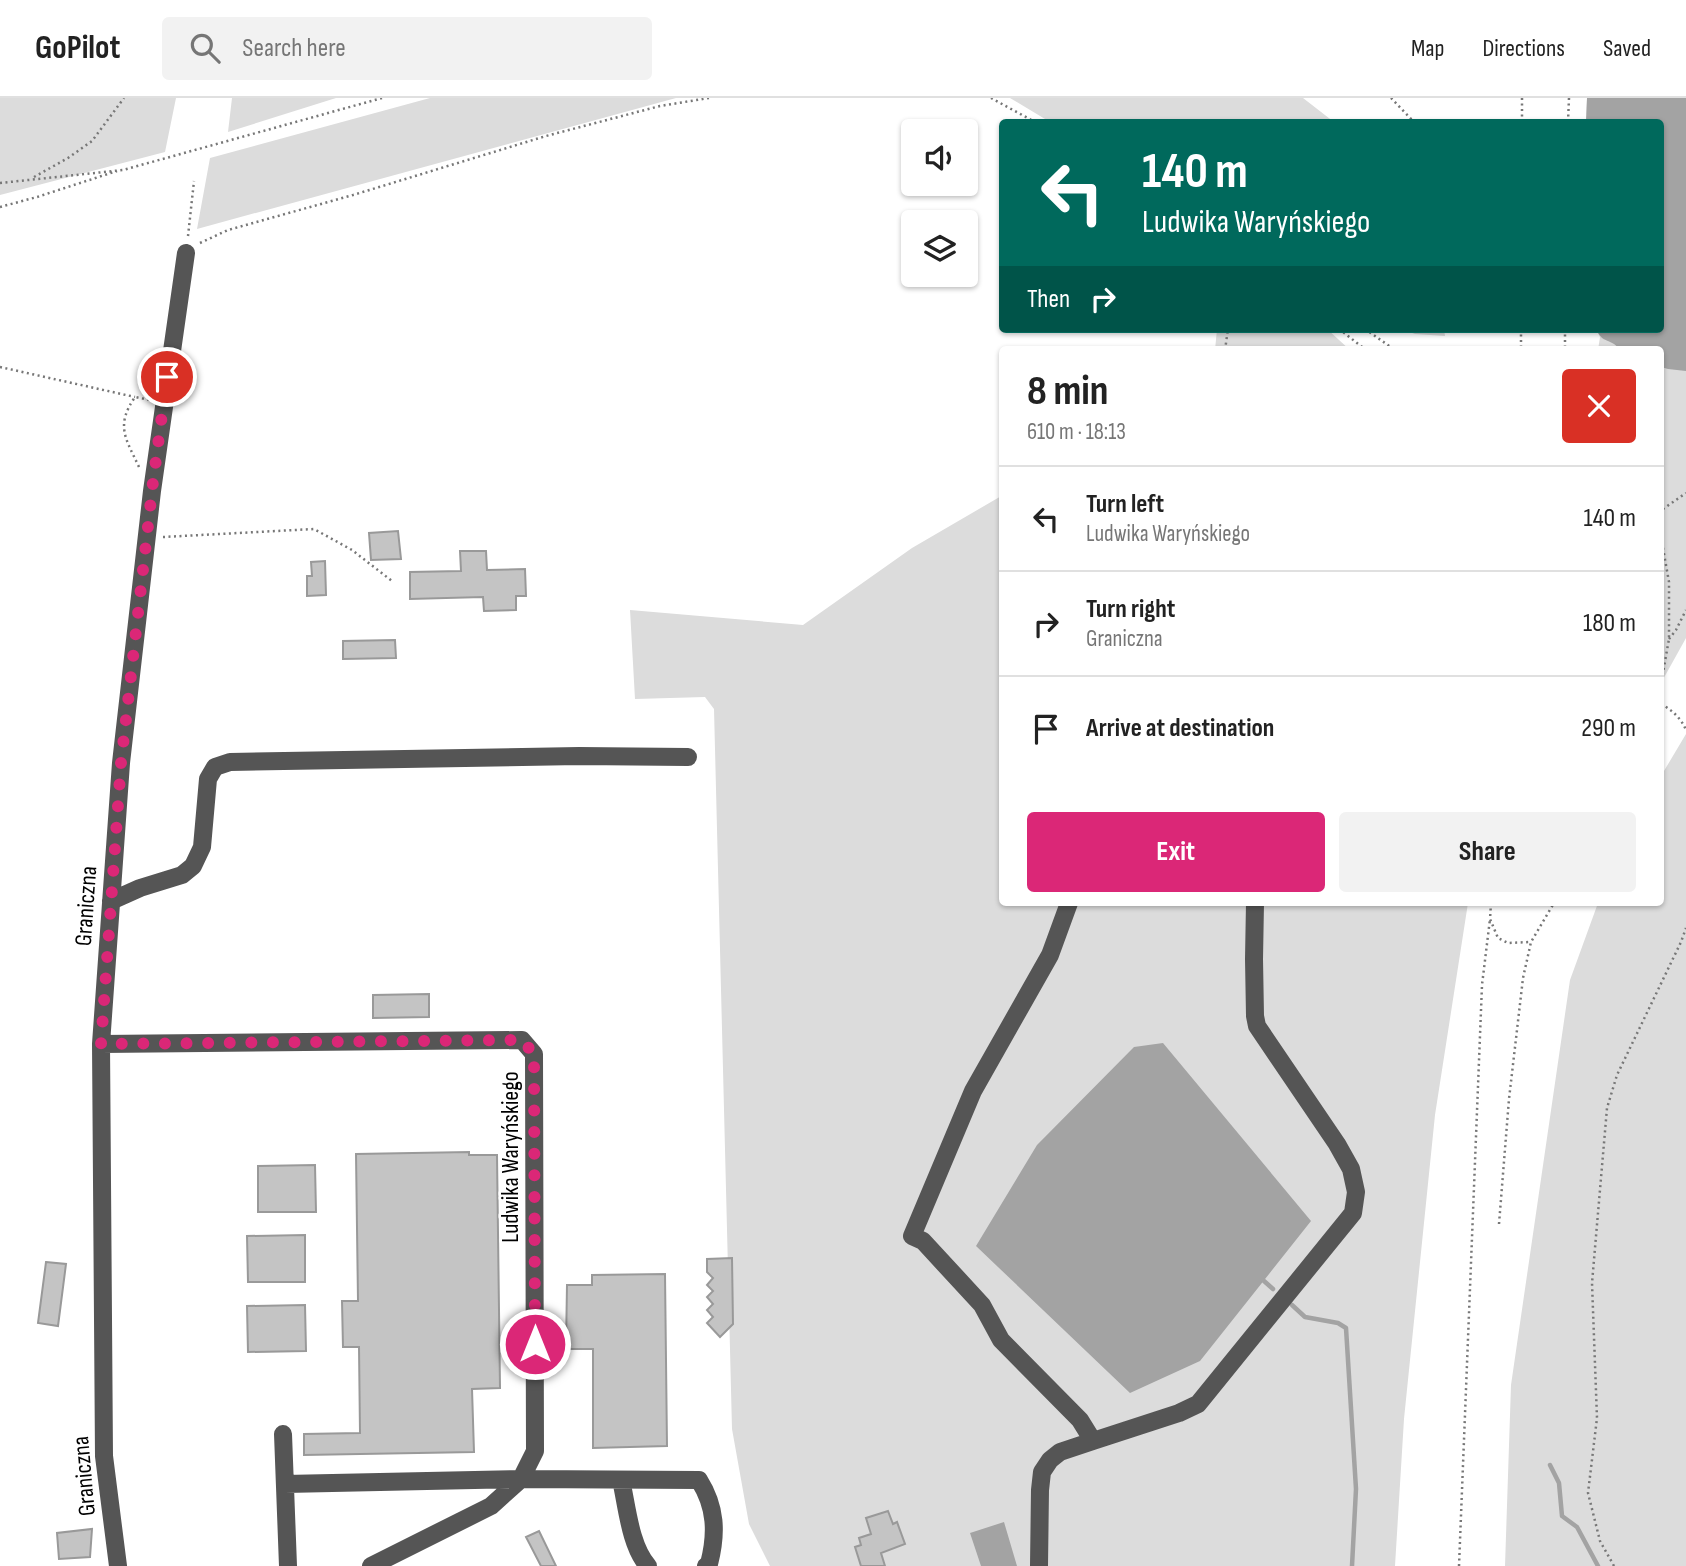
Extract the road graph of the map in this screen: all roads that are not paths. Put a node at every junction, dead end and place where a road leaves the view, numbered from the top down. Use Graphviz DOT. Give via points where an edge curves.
graph roads {
  1 [pos="186,253"];
  2 [pos="688,757"];
  3 [pos="111,901"];
  4 [pos="1068,906"];
  5 [pos="1255,906"];
  6 [pos="101,1044"];
  7 [pos="283,1434"];
  8 [pos="1093,1441"];
  9 [pos="521,1479"];
  10 [pos="621,1479"];
  11 [pos="285,1484"];
  12 [pos="118,1566"];
  13 [pos="288,1566"];
  14 [pos="371,1566"];
  15 [pos="648,1566"];
  16 [pos="706,1566"];
  17 [pos="1039,1566"];
  1 -- 3 [label="street, Graniczna" via="152,491 121,763"];
  2 -- 3 [label="street" via="230,762 215,767 208,779 202,847 193,866 182,875"];
  3 -- 6 [label="street, Graniczna"];
  4 -- 8 [label="street" via="1050,955 973,1090 912,1236 923,1241 982,1305 1001,1340 1080,1420"];
  5 -- 8 [label="street" via="1257,1026 1351,1169 1356,1192 1353,1213 1198,1404"];
  6 -- 9 [label="street, Ludwika Waryńskiego" via="522,1040 534,1054 535,1451"];
  6 -- 12 [label="street, Graniczna" via="104,1456"];
  7 -- 11 [label="street"];
  8 -- 17 [label="street" via="1060,1452 1042,1472"];
  9 -- 10 [label="street"];
  9 -- 11 [label="street"];
  9 -- 14 [label="street, Ludwika Waryńskiego" via="491,1506"];
  10 -- 15 [label="street" via="634,1540"];
  10 -- 16 [label="street" via="699,1480 713,1513 714,1546"];
  11 -- 13 [label="street"];
}
